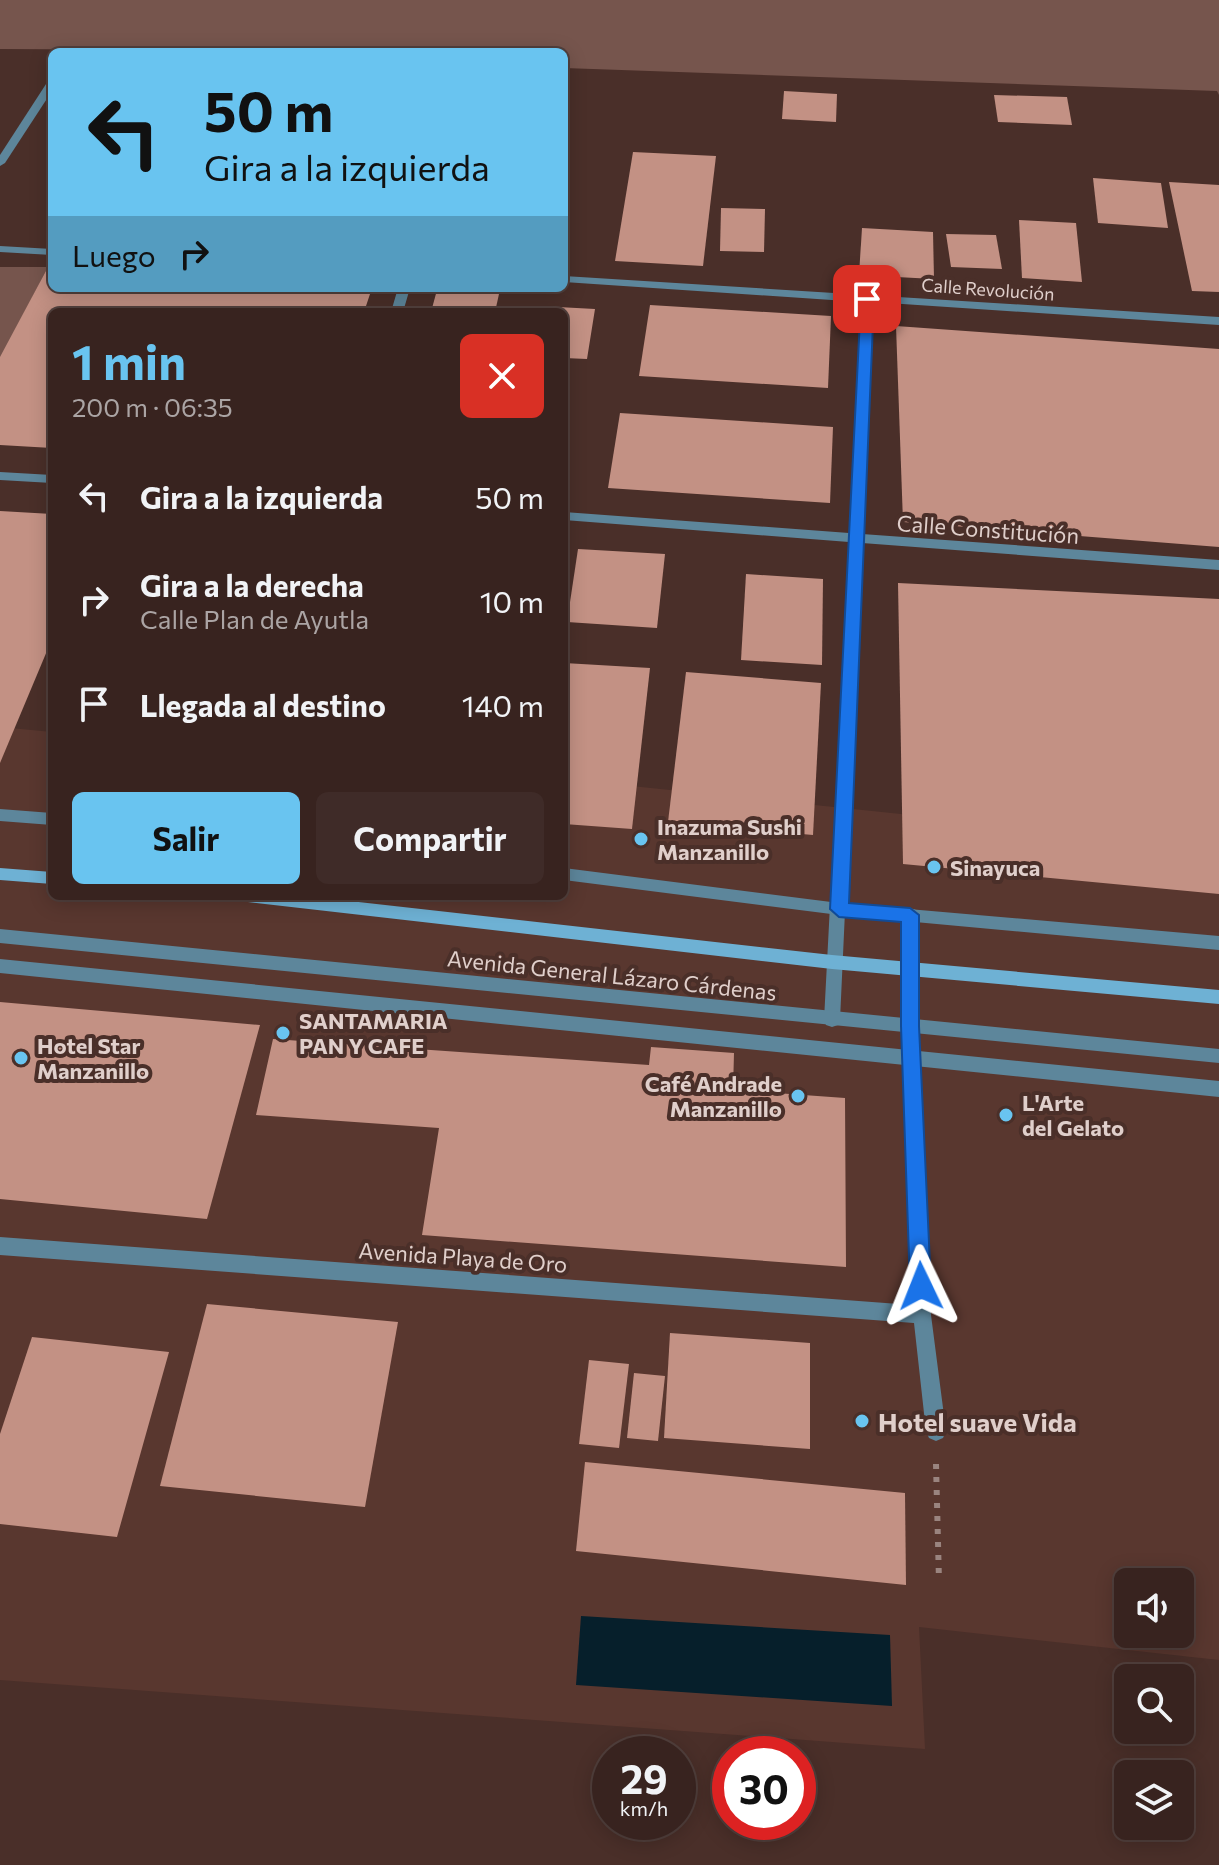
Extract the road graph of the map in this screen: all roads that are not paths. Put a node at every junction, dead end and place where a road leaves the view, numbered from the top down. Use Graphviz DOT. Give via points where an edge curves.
graph roads {
  1 [pos="48,89"];
  2 [pos="0,163"];
  3 [pos="0,249"];
  4 [pos="48,252"];
  5 [pos="568,279"];
  6 [pos="867,299"];
  7 [pos="1219,321"];
  8 [pos="0,476"];
  9 [pos="48,479"];
  10 [pos="568,516"];
  11 [pos="854,540"];
  12 [pos="1219,565"];
  13 [pos="0,815"];
  14 [pos="48,819"];
  15 [pos="0,874"];
  16 [pos="568,875"];
  17 [pos="48,878"];
  18 [pos="283,900"];
  19 [pos="839,909"];
  20 [pos="910,915"];
  21 [pos="0,936"];
  22 [pos="1219,943"];
  23 [pos="832,962"];
  24 [pos="0,966"];
  25 [pos="912,968"];
  26 [pos="1219,997"];
  27 [pos="832,1020"];
  28 [pos="910,1026"];
  29 [pos="911,1055"];
  30 [pos="1219,1056"];
  31 [pos="1219,1089"];
  32 [pos="0,1246"];
  33 [pos="922,1315"];
  34 [pos="936,1431"];
  1 -- 2 [label="street"];
  3 -- 4 [label="street"];
  5 -- 6 [label="street, Calle Revolución"];
  6 -- 7 [label="street, Calle Revolución"];
  6 -- 11 [label="street"];
  8 -- 9 [label="street"];
  10 -- 11 [label="street, Calle Constitución"];
  11 -- 12 [label="street, Calle Constitución"];
  11 -- 19 [label="street"];
  13 -- 14 [label="street"];
  15 -- 17 [label="main road"];
  16 -- 19 [label="street"];
  18 -- 23 [label="main road, Avenida General Lázaro Cárdenas"];
  19 -- 20 [label="street"];
  19 -- 23 [label="street"];
  20 -- 22 [label="street"];
  20 -- 25 [label="street"];
  21 -- 27 [label="street, Avenida General Lázaro Cárdenas"];
  23 -- 25 [label="main road, Avenida General Lázaro Cárdenas"];
  23 -- 27 [label="street"];
  24 -- 29 [label="street"];
  25 -- 26 [label="main road, Avenida General Lázaro Cárdenas"];
  25 -- 28 [label="street"];
  27 -- 28 [label="street, Avenida General Lázaro Cárdenas"];
  28 -- 29 [label="street"];
  28 -- 30 [label="street, Avenida General Lázaro Cárdenas"];
  29 -- 31 [label="street"];
  29 -- 33 [label="street"];
  32 -- 33 [label="street, Avenida Playa de Oro"];
  33 -- 34 [label="street"];
}
